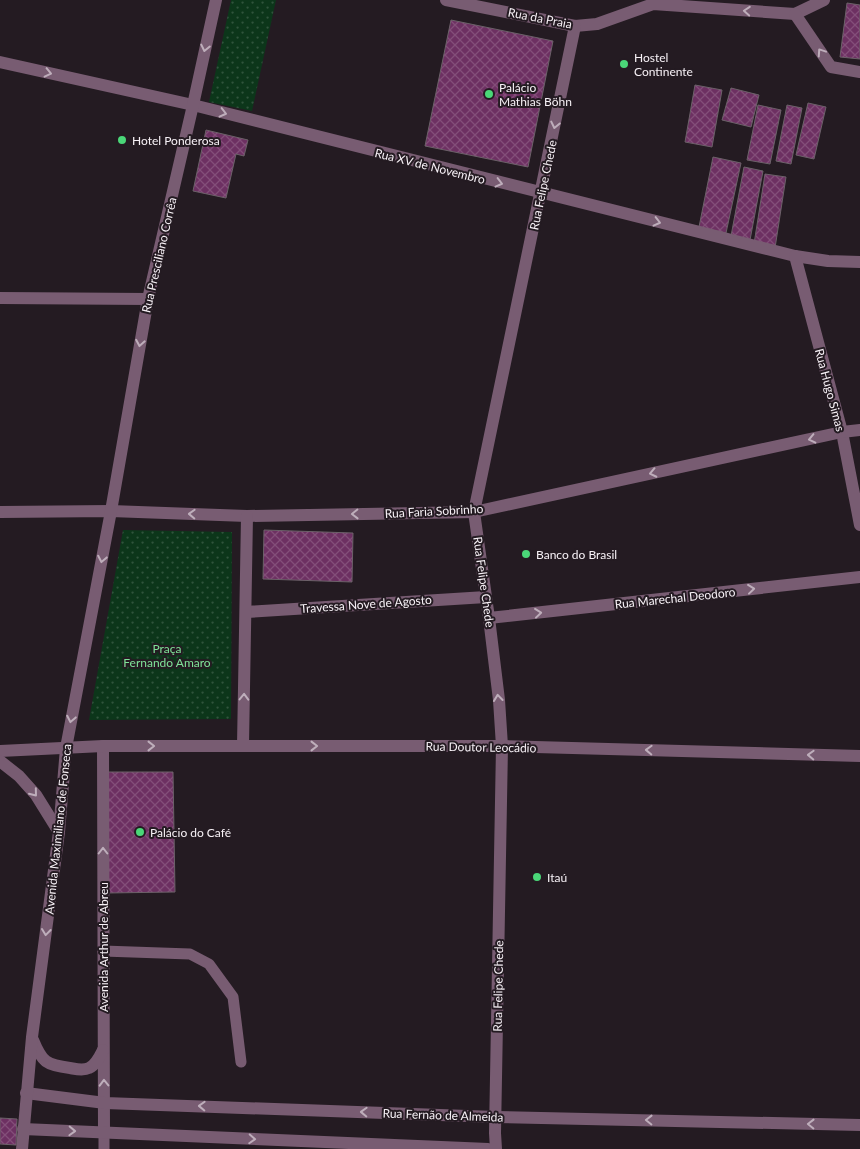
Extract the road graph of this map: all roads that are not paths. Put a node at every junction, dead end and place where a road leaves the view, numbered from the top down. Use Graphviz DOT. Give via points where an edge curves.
graph roads {
  1 [pos="216,0"];
  2 [pos="446,0"];
  3 [pos="824,0"];
  4 [pos="795,14"];
  5 [pos="575,26"];
  6 [pos="0,62"];
  7 [pos="860,72"];
  8 [pos="193,106"];
  9 [pos="541,192"];
  10 [pos="795,256"];
  11 [pos="860,262"];
  12 [pos="0,298"];
  13 [pos="148,299"];
  14 [pos="860,430"];
  15 [pos="842,432"];
  16 [pos="111,511"];
  17 [pos="0,512"];
  18 [pos="474,512"];
  19 [pos="246,516"];
  20 [pos="860,525"];
  21 [pos="860,577"];
  22 [pos="486,596"];
  23 [pos="246,612"];
  24 [pos="489,618"];
  25 [pos="103,746"];
  26 [pos="243,746"];
  27 [pos="502,746"];
  28 [pos="66,748"];
  29 [pos="0,751"];
  30 [pos="860,756"];
  31 [pos="0,761"];
  32 [pos="59,832"];
  33 [pos="104,951"];
  34 [pos="32,1038"];
  35 [pos="104,1049"];
  36 [pos="241,1062"];
  37 [pos="26,1093"];
  38 [pos="105,1103"];
  39 [pos="495,1117"];
  40 [pos="860,1125"];
  41 [pos="23,1129"];
  42 [pos="104,1132"];
  43 [pos="22,1149"];
  44 [pos="104,1149"];
  45 [pos="488,1149"];
  46 [pos="496,1149"];
  1 -- 8 [label="street, Rua Presciliano Corrêa, one-way"];
  2 -- 5 [label="street, Rua da Praia"];
  3 -- 4 [label="street, Rua da Praia"];
  4 -- 5 [label="street, Rua da Praia, one-way" via="653,4 597,24"];
  7 -- 4 [label="street, one-way" via="831,67"];
  5 -- 9 [label="street, Rua Felipe Chede, one-way"];
  6 -- 8 [label="street, Rua XV de Novembro, one-way"];
  8 -- 9 [label="street, Rua XV de Novembro, one-way"];
  8 -- 13 [label="street, Rua Presciliano Corrêa"];
  9 -- 10 [label="street, Rua XV de Novembro, one-way"];
  9 -- 18 [label="street, Rua Felipe Chede"];
  10 -- 11 [label="street, Rua XV de Novembro"];
  10 -- 15 [label="street, Rua Hugo Simas"];
  12 -- 13 [label="street"];
  13 -- 16 [label="street, Rua Presciliano Corrêa, one-way"];
  14 -- 15 [label="street, Rua Faria Sobrinho"];
  15 -- 18 [label="street, Rua Faria Sobrinho, one-way"];
  15 -- 20 [label="street, Rua Hugo Simas"];
  16 -- 17 [label="street, Rua Faria Sobrinho"];
  19 -- 16 [label="street, Rua Faria Sobrinho, one-way"];
  16 -- 28 [label="street, Avenida Maximiliano de Fonseca, one-way"];
  18 -- 19 [label="street, Rua Faria Sobrinho, one-way"];
  18 -- 22 [label="street, Rua Felipe Chede"];
  19 -- 23 [label="street"];
  24 -- 21 [label="street, Rua Marechal Deodoro, one-way"];
  22 -- 23 [label="street, Travessa Nove de Agosto"];
  22 -- 24 [label="street, Rua Felipe Chede"];
  26 -- 23 [label="street, one-way"];
  27 -- 24 [label="street, Rua Felipe Chede, one-way"];
  25 -- 26 [label="street, Rua Doutor Leocádio, one-way"];
  25 -- 28 [label="street, Rua Doutor Leocádio"];
  33 -- 25 [label="street, Avenida Arthur de Abreu, one-way"];
  26 -- 27 [label="street, Rua Doutor Leocádio, one-way"];
  30 -- 27 [label="street, Rua Doutor Leocádio, one-way"];
  27 -- 39 [label="street, Rua Felipe Chede"];
  28 -- 29 [label="street, Rua Doutor Leocádio"];
  28 -- 32 [label="street, Avenida Maximiliano de Fonseca"];
  31 -- 32 [label="street, one-way" via="36,795"];
  32 -- 34 [label="street, Avenida Maximiliano de Fonseca, one-way"];
  33 -- 35 [label="street, Avenida Arthur de Abreu"];
  33 -- 36 [label="lane" via="190,954 209,964 233,997"];
  34 -- 35 [label="street" via="42,1060 51,1066 90,1068"];
  34 -- 37 [label="street, Avenida Maximiliano de Fonseca"];
  38 -- 35 [label="street, Avenida Arthur de Abreu, one-way"];
  37 -- 38 [label="street, Rua Fernão de Almeida"];
  37 -- 41 [label="street, Avenida Maximiliano de Fonseca"];
  39 -- 38 [label="street, Rua Fernão de Almeida, one-way"];
  38 -- 42 [label="street, Avenida Arthur de Abreu"];
  40 -- 39 [label="street, Rua Fernão de Almeida, one-way"];
  39 -- 46 [label="street, Rua Felipe Chede"];
  41 -- 42 [label="street, one-way"];
  41 -- 43 [label="street, Avenida Maximiliano de Fonseca"];
  42 -- 44 [label="lane, Avenida Arthur de Abreu"];
  42 -- 45 [label="street, one-way"];
}
